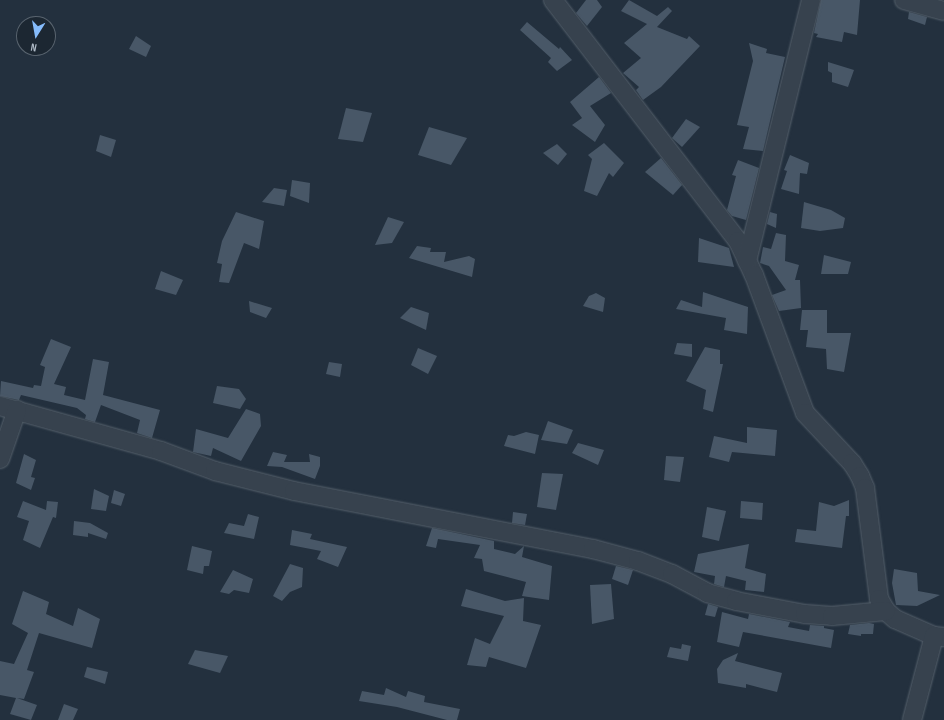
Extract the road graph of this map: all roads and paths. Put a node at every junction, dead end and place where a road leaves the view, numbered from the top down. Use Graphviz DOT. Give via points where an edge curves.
graph roads {
  1 [pos="553,0"];
  2 [pos="811,0"];
  3 [pos="904,0"];
  4 [pos="944,11"];
  5 [pos="747,261"];
  6 [pos="0,406"];
  7 [pos="17,410"];
  8 [pos="0,459"];
  9 [pos="886,611"];
  10 [pos="939,637"];
  11 [pos="912,720"];
  1 -- 5 [label="street" via="738,241"];
  2 -- 5 [label="street"];
  3 -- 4 [label="street"];
  5 -- 9 [label="street" via="805,413 852,463 865,488 879,599"];
  6 -- 7 [label="street"];
  7 -- 8 [label="street"];
  7 -- 9 [label="street" via="161,451 215,471 294,491 600,551 638,561 672,574 707,593 736,601 805,614 832,616"];
  9 -- 10 [label="street" via="895,619"];
  10 -- 11 [label="street"];
}
